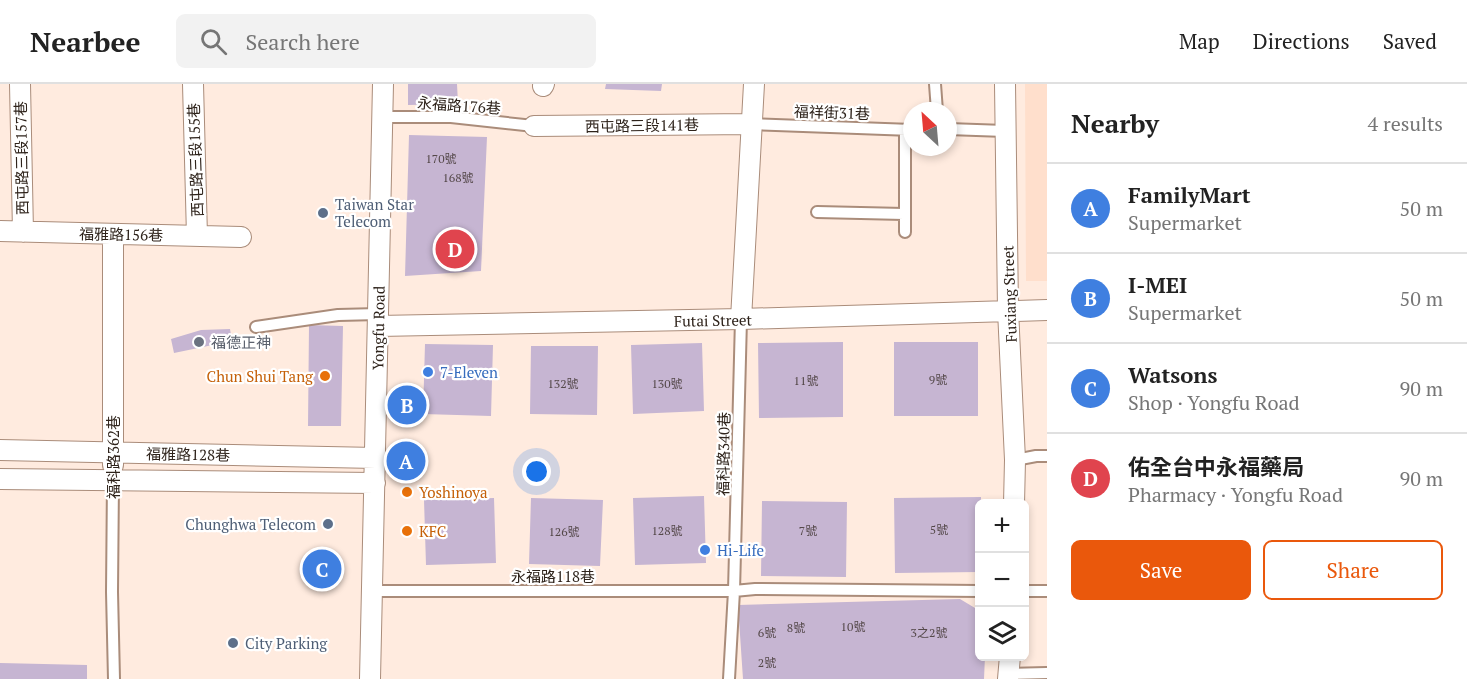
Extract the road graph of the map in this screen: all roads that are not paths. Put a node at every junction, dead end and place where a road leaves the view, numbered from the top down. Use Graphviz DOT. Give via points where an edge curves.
graph roads {
  1 [pos="20,84"];
  2 [pos="193,84"];
  3 [pos="383,84"];
  4 [pos="754,84"];
  5 [pos="935,84"];
  6 [pos="1005,84"];
  7 [pos="936,102"];
  8 [pos="382,117"];
  9 [pos="751,124"];
  10 [pos="534,126"];
  11 [pos="957,129"];
  12 [pos="903,130"];
  13 [pos="1005,131"];
  14 [pos="907,156"];
  15 [pos="817,212"];
  16 [pos="904,214"];
  17 [pos="0,231"];
  18 [pos="23,232"];
  19 [pos="905,232"];
  20 [pos="113,234"];
  21 [pos="197,236"];
  22 [pos="242,237"];
  23 [pos="1008,310"];
  24 [pos="1047,310"];
  25 [pos="741,319"];
  26 [pos="378,320"];
  27 [pos="256,327"];
  28 [pos="0,450"];
  29 [pos="113,453"];
  30 [pos="1047,456"];
  31 [pos="376,458"];
  32 [pos="1015,460"];
  33 [pos="0,479"];
  34 [pos="114,480"];
  35 [pos="375,483"];
  36 [pos="1014,499"];
  37 [pos="371,591"];
  38 [pos="734,591"];
  39 [pos="975,591"];
  40 [pos="1029,591"];
  41 [pos="1047,591"];
  42 [pos="1009,670"];
  43 [pos="1047,673"];
  44 [pos="114,679"];
  45 [pos="370,679"];
  46 [pos="729,679"];
  1 -- 18 [label="street, 西屯路三段157巷"];
  2 -- 21 [label="street, 西屯路三段155巷"];
  3 -- 8 [label="street, Yongfu Road"];
  4 -- 9 [label="street"];
  5 -- 7 [label="lane"];
  6 -- 13 [label="street, Fuxiang Street"];
  8 -- 10 [label="lane, 永福路176巷" via="451,117"];
  8 -- 26 [label="street, Yongfu Road"];
  9 -- 10 [label="street, 西屯路三段141巷"];
  9 -- 12 [label="lane, 福祥街31巷"];
  9 -- 25 [label="street"];
  11 -- 13 [label="lane"];
  13 -- 23 [label="street, Fuxiang Street"];
  14 -- 16 [label="lane"];
  15 -- 16 [label="lane"];
  16 -- 19 [label="lane"];
  17 -- 18 [label="street, 福雅路156巷"];
  18 -- 20 [label="street, 福雅路156巷"];
  20 -- 21 [label="street, 福雅路156巷"];
  20 -- 29 [label="street, 福科路362巷"];
  21 -- 22 [label="street, 福雅路156巷"];
  23 -- 24 [label="street, Futai Street"];
  23 -- 25 [label="street, Futai Street"];
  23 -- 32 [label="street, Fuxiang Street"];
  25 -- 26 [label="street, Futai Street"];
  25 -- 38 [label="lane, 福科路340巷"];
  26 -- 27 [label="lane" via="338,315"];
  26 -- 31 [label="street, Yongfu Road"];
  28 -- 29 [label="street, 福雅路128巷"];
  29 -- 31 [label="street, 福雅路128巷"];
  29 -- 34 [label="street, 福科路362巷"];
  30 -- 32 [label="lane"];
  31 -- 35 [label="street, Yongfu Road"];
  32 -- 36 [label="street, Fuxiang Street"];
  33 -- 34 [label="street, 福雅路128巷"];
  34 -- 35 [label="street, 福雅路128巷"];
  34 -- 44 [label="lane, 福科路362巷"];
  35 -- 37 [label="street, Yongfu Road"];
  37 -- 38 [label="lane, 永福路118巷"];
  37 -- 45 [label="street, Yongfu Road"];
  38 -- 39 [label="lane"];
  38 -- 46 [label="lane, 福科路340巷"];
  40 -- 41 [label="lane"];
  42 -- 43 [label="lane"];
}
